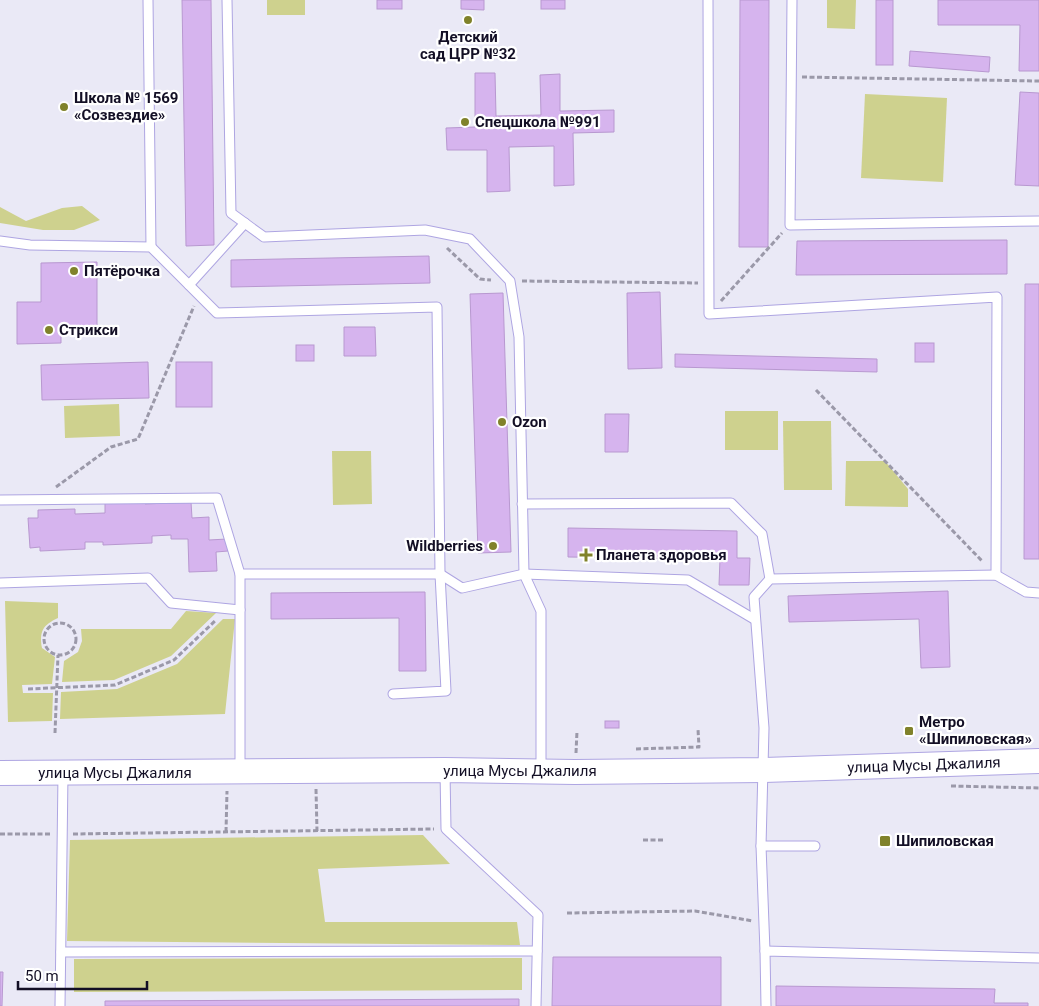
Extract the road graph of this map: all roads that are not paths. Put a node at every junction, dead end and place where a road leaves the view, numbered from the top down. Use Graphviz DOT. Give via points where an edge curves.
graph roads {
  1 [pos="148,0"];
  2 [pos="227,0"];
  3 [pos="708,0"];
  4 [pos="792,0"];
  5 [pos="1039,221"];
  6 [pos="245,223"];
  7 [pos="0,241"];
  8 [pos="151,248"];
  9 [pos="189,284"];
  10 [pos="0,500"];
  11 [pos="522,504"];
  12 [pos="240,574"];
  13 [pos="440,574"];
  14 [pos="524,574"];
  15 [pos="996,575"];
  16 [pos="770,579"];
  17 [pos="0,583"];
  18 [pos="1039,593"];
  19 [pos="240,610"];
  20 [pos="754,619"];
  21 [pos="393,694"];
  22 [pos="1039,761"];
  23 [pos="445,770"];
  24 [pos="764,770"];
  25 [pos="64,772"];
  26 [pos="542,772"];
  27 [pos="0,773"];
  28 [pos="240,773"];
  29 [pos="761,846"];
  30 [pos="815,846"];
  31 [pos="765,950"];
  32 [pos="537,951"];
  33 [pos="61,952"];
  34 [pos="1039,958"];
  35 [pos="60,1006"];
  36 [pos="536,1006"];
  37 [pos="766,1006"];
  1 -- 8 [label="lane"];
  2 -- 6 [label="lane" via="231,213"];
  3 -- 15 [label="lane" via="709,314 997,297"];
  4 -- 5 [label="lane" via="790,225"];
  6 -- 9 [label="lane"];
  6 -- 11 [label="lane" via="264,237 425,230 470,239 510,281 519,337"];
  7 -- 8 [label="lane" via="30,245"];
  8 -- 9 [label="lane"];
  9 -- 13 [label="lane" via="217,313 437,307"];
  10 -- 12 [label="lane" via="217,498"];
  11 -- 14 [label="lane"];
  11 -- 16 [label="lane" via="731,503 762,534"];
  12 -- 13 [label="lane"];
  12 -- 19 [label="lane"];
  13 -- 14 [label="lane" via="462,588"];
  13 -- 21 [label="lane" via="446,692"];
  14 -- 20 [label="lane" via="688,580"];
  14 -- 26 [label="lane" via="541,611"];
  15 -- 16 [label="lane"];
  15 -- 18 [label="lane" via="1026,592"];
  16 -- 20 [label="lane" via="754,597"];
  17 -- 19 [label="lane" via="148,578 170,603"];
  19 -- 28 [label="lane"];
  20 -- 24 [label="lane" via="764,728"];
  22 -- 24 [label="main road, улица Мусы Джалиля"];
  23 -- 26 [label="main road, улица Мусы Джалиля"];
  23 -- 28 [label="main road, улица Мусы Джалиля"];
  23 -- 32 [label="lane" via="446,829 538,916"];
  24 -- 26 [label="main road, улица Мусы Джалиля"];
  24 -- 29 [label="lane"];
  25 -- 27 [label="main road, улица Мусы Джалиля"];
  25 -- 28 [label="main road, улица Мусы Джалиля"];
  25 -- 33 [label="lane"];
  29 -- 30 [label="lane"];
  29 -- 31 [label="lane"];
  31 -- 34 [label="lane"];
  31 -- 37 [label="lane"];
  32 -- 33 [label="lane"];
  32 -- 36 [label="lane"];
  33 -- 35 [label="lane"];
}
